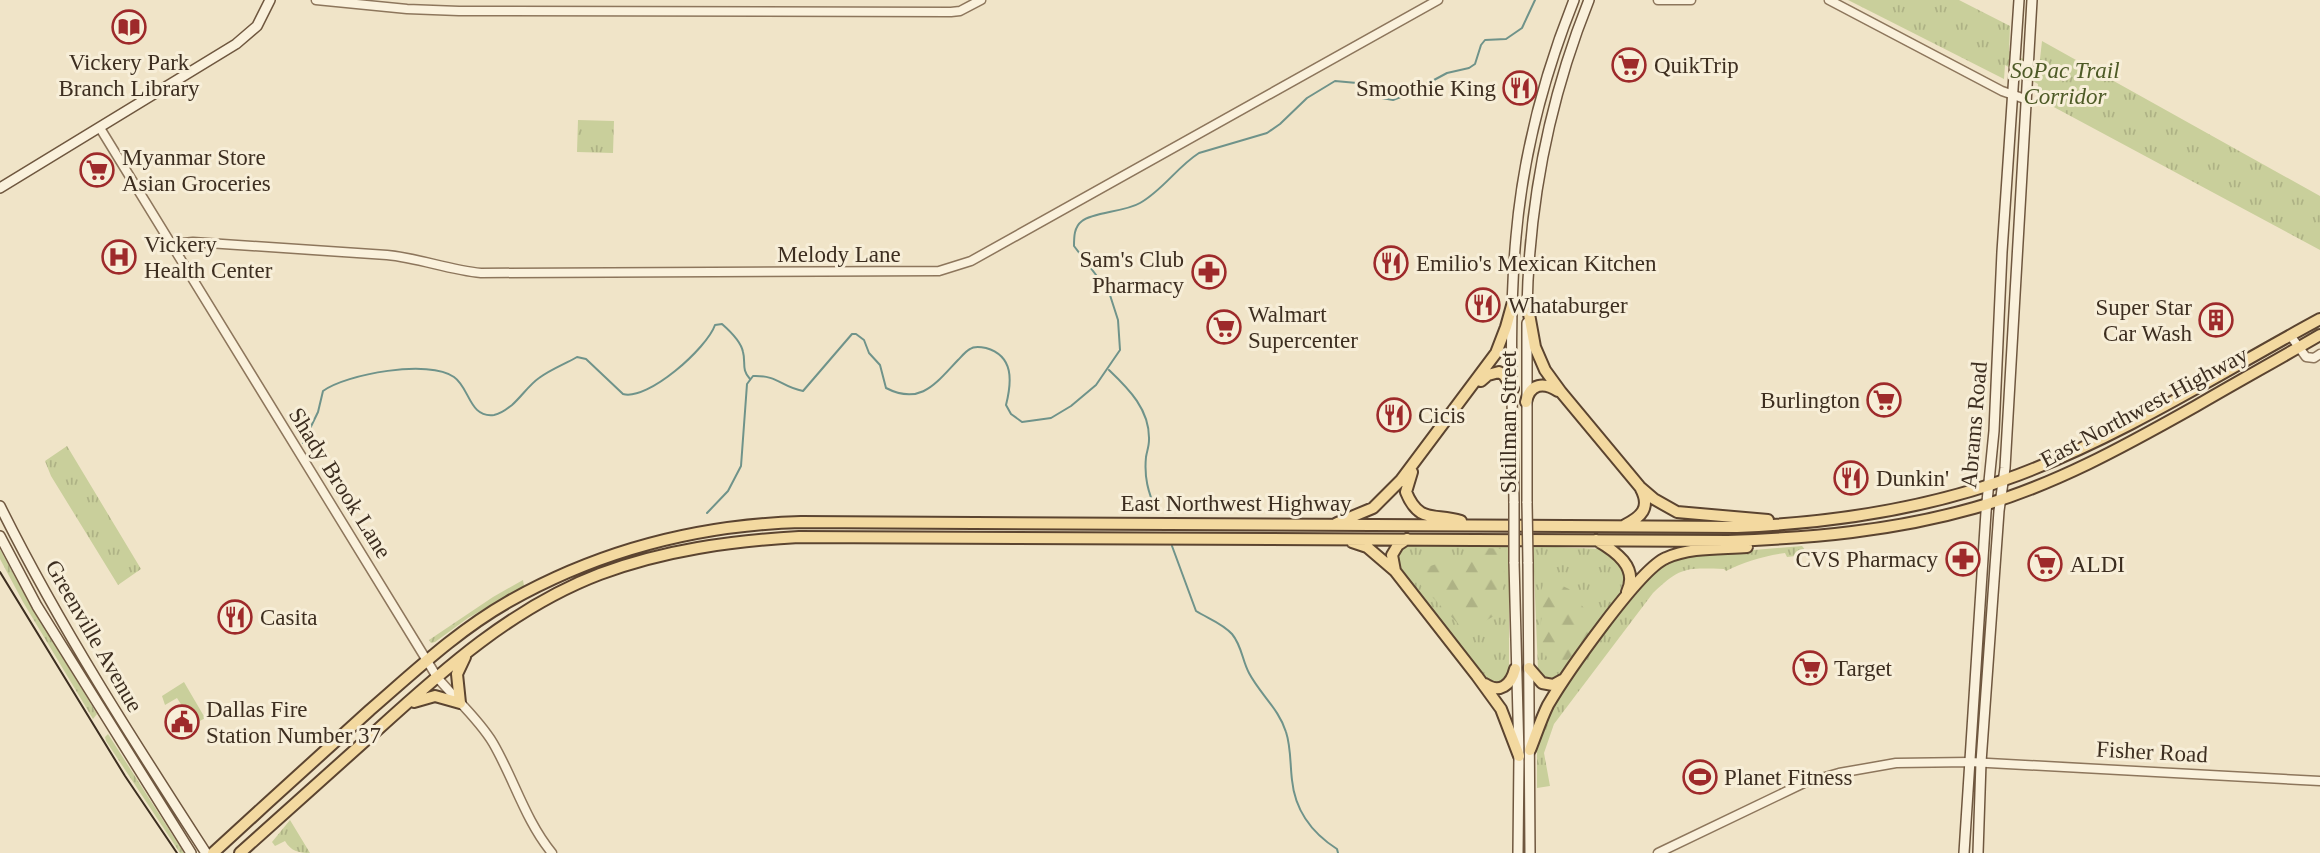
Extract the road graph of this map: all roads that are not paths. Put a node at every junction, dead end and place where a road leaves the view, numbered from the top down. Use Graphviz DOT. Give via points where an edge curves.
graph roads {
  1 [pos="270,0"];
  2 [pos="316,0"];
  3 [pos="981,0"];
  4 [pos="1438,0"];
  5 [pos="1574,0"];
  6 [pos="1589,0"];
  7 [pos="1658,0"];
  8 [pos="1691,0"];
  9 [pos="1829,0"];
  10 [pos="2018,0"];
  11 [pos="2032,0"];
  12 [pos="2011,94"];
  13 [pos="2025,99"];
  14 [pos="1537,115"];
  15 [pos="1550,118"];
  16 [pos="100,128"];
  17 [pos="0,188"];
  18 [pos="172,244"];
  19 [pos="2002,252"];
  20 [pos="2016,253"];
  21 [pos="1513,302"];
  22 [pos="1527,303"];
  23 [pos="2320,319"];
  24 [pos="2290,335"];
  25 [pos="2320,335"];
  26 [pos="2299,347"];
  27 [pos="2320,354"];
  28 [pos="1998,359"];
  29 [pos="2010,360"];
  30 [pos="1513,389"];
  31 [pos="1561,392"];
  32 [pos="2184,396"];
  33 [pos="1526,402"];
  34 [pos="2191,409"];
  35 [pos="2003,480"];
  36 [pos="1989,484"];
  37 [pos="1640,487"];
  38 [pos="2000,500"];
  39 [pos="1986,504"];
  40 [pos="0,506"];
  41 [pos="1811,522"];
  42 [pos="869,523"];
  43 [pos="1234,524"];
  44 [pos="1788,524"];
  45 [pos="1331,525"];
  46 [pos="1477,526"];
  47 [pos="1622,527"];
  48 [pos="0,536"];
  49 [pos="812,537"];
  50 [pos="1812,537"];
  51 [pos="1195,538"];
  52 [pos="1408,538"];
  53 [pos="1346,539"];
  54 [pos="1594,539"];
  55 [pos="1780,539"];
  56 [pos="19,544"];
  57 [pos="7,550"];
  58 [pos="1395,571"];
  59 [pos="532,589"];
  60 [pos="539,603"];
  61 [pos="37,606"];
  62 [pos="1619,606"];
  63 [pos="71,636"];
  64 [pos="468,652"];
  65 [pos="427,660"];
  66 [pos="1529,668"];
  67 [pos="1515,669"];
  68 [pos="1477,676"];
  69 [pos="437,677"];
  70 [pos="1564,678"];
  71 [pos="460,703"];
  72 [pos="396,713"];
  73 [pos="1530,750"];
  74 [pos="1518,756"];
  75 [pos="1970,762"];
  76 [pos="1982,762"];
  77 [pos="2320,781"];
  78 [pos="1530,795"];
  79 [pos="1518,797"];
  80 [pos="203,849"];
  81 [pos="191,853"];
  82 [pos="213,853"];
  83 [pos="240,853"];
  84 [pos="552,853"];
  85 [pos="1518,853"];
  86 [pos="1530,853"];
  87 [pos="1658,853"];
  88 [pos="1964,853"];
  89 [pos="1978,853"];
  1 -- 16 [label="main road" via="257,26 242,40"];
  2 -- 3 [label="street" via="436,10 870,13 960,11"];
  4 -- 18 [label="street, Melody Lane" via="971,261 939,271 481,273 407,257"];
  5 -- 14 [label="main road, Skillman Street"];
  6 -- 15 [label="main road, Skillman Street"];
  7 -- 8 [label="street"];
  9 -- 12 [label="street"];
  10 -- 12 [label="main road, Abrams Road"];
  11 -- 13 [label="main road, Abrams Road"];
  12 -- 13 [label="street"];
  12 -- 19 [label="main road, Abrams Road"];
  13 -- 20 [label="main road, Abrams Road"];
  14 -- 15 [label="main road"];
  14 -- 21 [label="main road, Skillman Street" via="1520,205"];
  15 -- 22 [label="main road, Skillman Street" via="1530,234"];
  16 -- 17 [label="main road"];
  16 -- 18 [label="street, Shady Brook Lane"];
  18 -- 65 [label="street, Shady Brook Lane"];
  19 -- 20 [label="main road"];
  19 -- 28 [label="main road, Abrams Road"];
  20 -- 29 [label="main road, Abrams Road"];
  21 -- 30 [label="main road, Skillman Street"];
  21 -- 45 [label="main road" via="1496,353 1401,480 1373,508"];
  22 -- 31 [label="main road" via="1536,352"];
  22 -- 33 [label="main road, Skillman Street"];
  23 -- 24 [label="main road, East Northwest Highway"];
  24 -- 26 [label="street"];
  24 -- 32 [label="main road, East Northwest Highway"];
  25 -- 26 [label="main road, East Northwest Highway"];
  26 -- 27 [label="street" via="2306,356"];
  26 -- 34 [label="main road, East Northwest Highway"];
  28 -- 29 [label="main road"];
  28 -- 36 [label="main road, Abrams Road"];
  29 -- 35 [label="main road, Abrams Road"];
  30 -- 46 [label="main road" via="1501,373 1488,375 1410,475 1406,492 1424,516"];
  30 -- 67 [label="main road, Skillman Street, bridge"];
  31 -- 33 [label="main road" via="1539,385 1530,391"];
  31 -- 37 [label="main road"];
  32 -- 34 [label="main road"];
  32 -- 35 [label="main road, East Northwest Highway" via="2074,451"];
  33 -- 66 [label="main road, Skillman Street, bridge"];
  34 -- 38 [label="main road, East Northwest Highway" via="2091,462"];
  35 -- 36 [label="main road, East Northwest Highway"];
  35 -- 38 [label="main road, Abrams Road"];
  36 -- 39 [label="main road, Abrams Road"];
  36 -- 41 [label="main road, East Northwest Highway" via="1874,514"];
  37 -- 44 [label="main road" via="1677,512"];
  37 -- 47 [label="main road" via="1645,508 1639,518"];
  38 -- 39 [label="main road, East Northwest Highway"];
  38 -- 76 [label="main road, Abrams Road"];
  39 -- 50 [label="main road, East Northwest Highway" via="1902,525"];
  39 -- 75 [label="main road, Abrams Road"];
  40 -- 56 [label="main road, Greenville Avenue"];
  41 -- 44 [label="main road, East Northwest Highway"];
  41 -- 50 [label="main road"];
  42 -- 43 [label="main road, East Northwest Highway"];
  42 -- 49 [label="main road" via="862,530 829,531"];
  42 -- 59 [label="main road, East Northwest Highway" via="782,523 679,536 622,551"];
  43 -- 45 [label="main road, East Northwest Highway"];
  43 -- 51 [label="main road" via="1228,533 1203,533"];
  44 -- 47 [label="main road, East Northwest Highway"];
  45 -- 46 [label="main road, East Northwest Highway"];
  46 -- 47 [label="main road, East Northwest Highway"];
  48 -- 57 [label="main road, Greenville Avenue"];
  49 -- 51 [label="main road, East Northwest Highway"];
  49 -- 60 [label="main road, East Northwest Highway" via="753,540 669,554 599,574"];
  50 -- 55 [label="main road, East Northwest Highway"];
  51 -- 53 [label="main road, East Northwest Highway"];
  52 -- 53 [label="main road, East Northwest Highway"];
  52 -- 54 [label="main road, East Northwest Highway"];
  52 -- 58 [label="main road" via="1392,555"];
  53 -- 58 [label="main road" via="1367,547"];
  54 -- 55 [label="main road, East Northwest Highway"];
  54 -- 62 [label="main road" via="1613,550 1628,568 1630,586"];
  55 -- 62 [label="main road" via="1667,557 1654,564"];
  56 -- 57 [label="main road"];
  56 -- 63 [label="main road, Greenville Avenue"];
  57 -- 61 [label="main road, Greenville Avenue"];
  58 -- 68 [label="main road"];
  59 -- 60 [label="main road"];
  59 -- 65 [label="main road, East Northwest Highway"];
  60 -- 64 [label="main road, East Northwest Highway"];
  61 -- 63 [label="main road" via="43,606 58,630"];
  61 -- 81 [label="main road, Greenville Avenue"];
  62 -- 70 [label="main road"];
  63 -- 80 [label="main road, Greenville Avenue"];
  64 -- 69 [label="main road, East Northwest Highway"];
  64 -- 71 [label="main road" via="457,674"];
  65 -- 69 [label="street, Shady Brook Lane"];
  65 -- 82 [label="main road, East Northwest Highway"];
  66 -- 70 [label="main road" via="1546,685"];
  66 -- 73 [label="main road, Skillman Street"];
  67 -- 68 [label="main road" via="1510,683 1499,689 1487,686"];
  67 -- 74 [label="main road, Skillman Street"];
  68 -- 74 [label="main road" via="1501,709"];
  69 -- 71 [label="street, Shady Brook Lane"];
  69 -- 72 [label="main road, East Northwest Highway"];
  70 -- 73 [label="main road"];
  71 -- 72 [label="main road" via="424,697"];
  71 -- 84 [label="street, Shady Brook Lane" via="494,745 528,816"];
  72 -- 83 [label="main road, East Northwest Highway"];
  73 -- 78 [label="main road, Skillman Street"];
  74 -- 79 [label="main road, Skillman Street"];
  75 -- 76 [label="street, Fisher Road"];
  75 -- 87 [label="street, Fisher Road" via="1896,763 1839,773 1777,794"];
  75 -- 88 [label="main road, Abrams Road"];
  76 -- 77 [label="street, Fisher Road"];
  76 -- 89 [label="main road, Abrams Road"];
  78 -- 79 [label="main road"];
  78 -- 86 [label="main road, Skillman Street"];
  79 -- 85 [label="main road, Skillman Street"];
}
